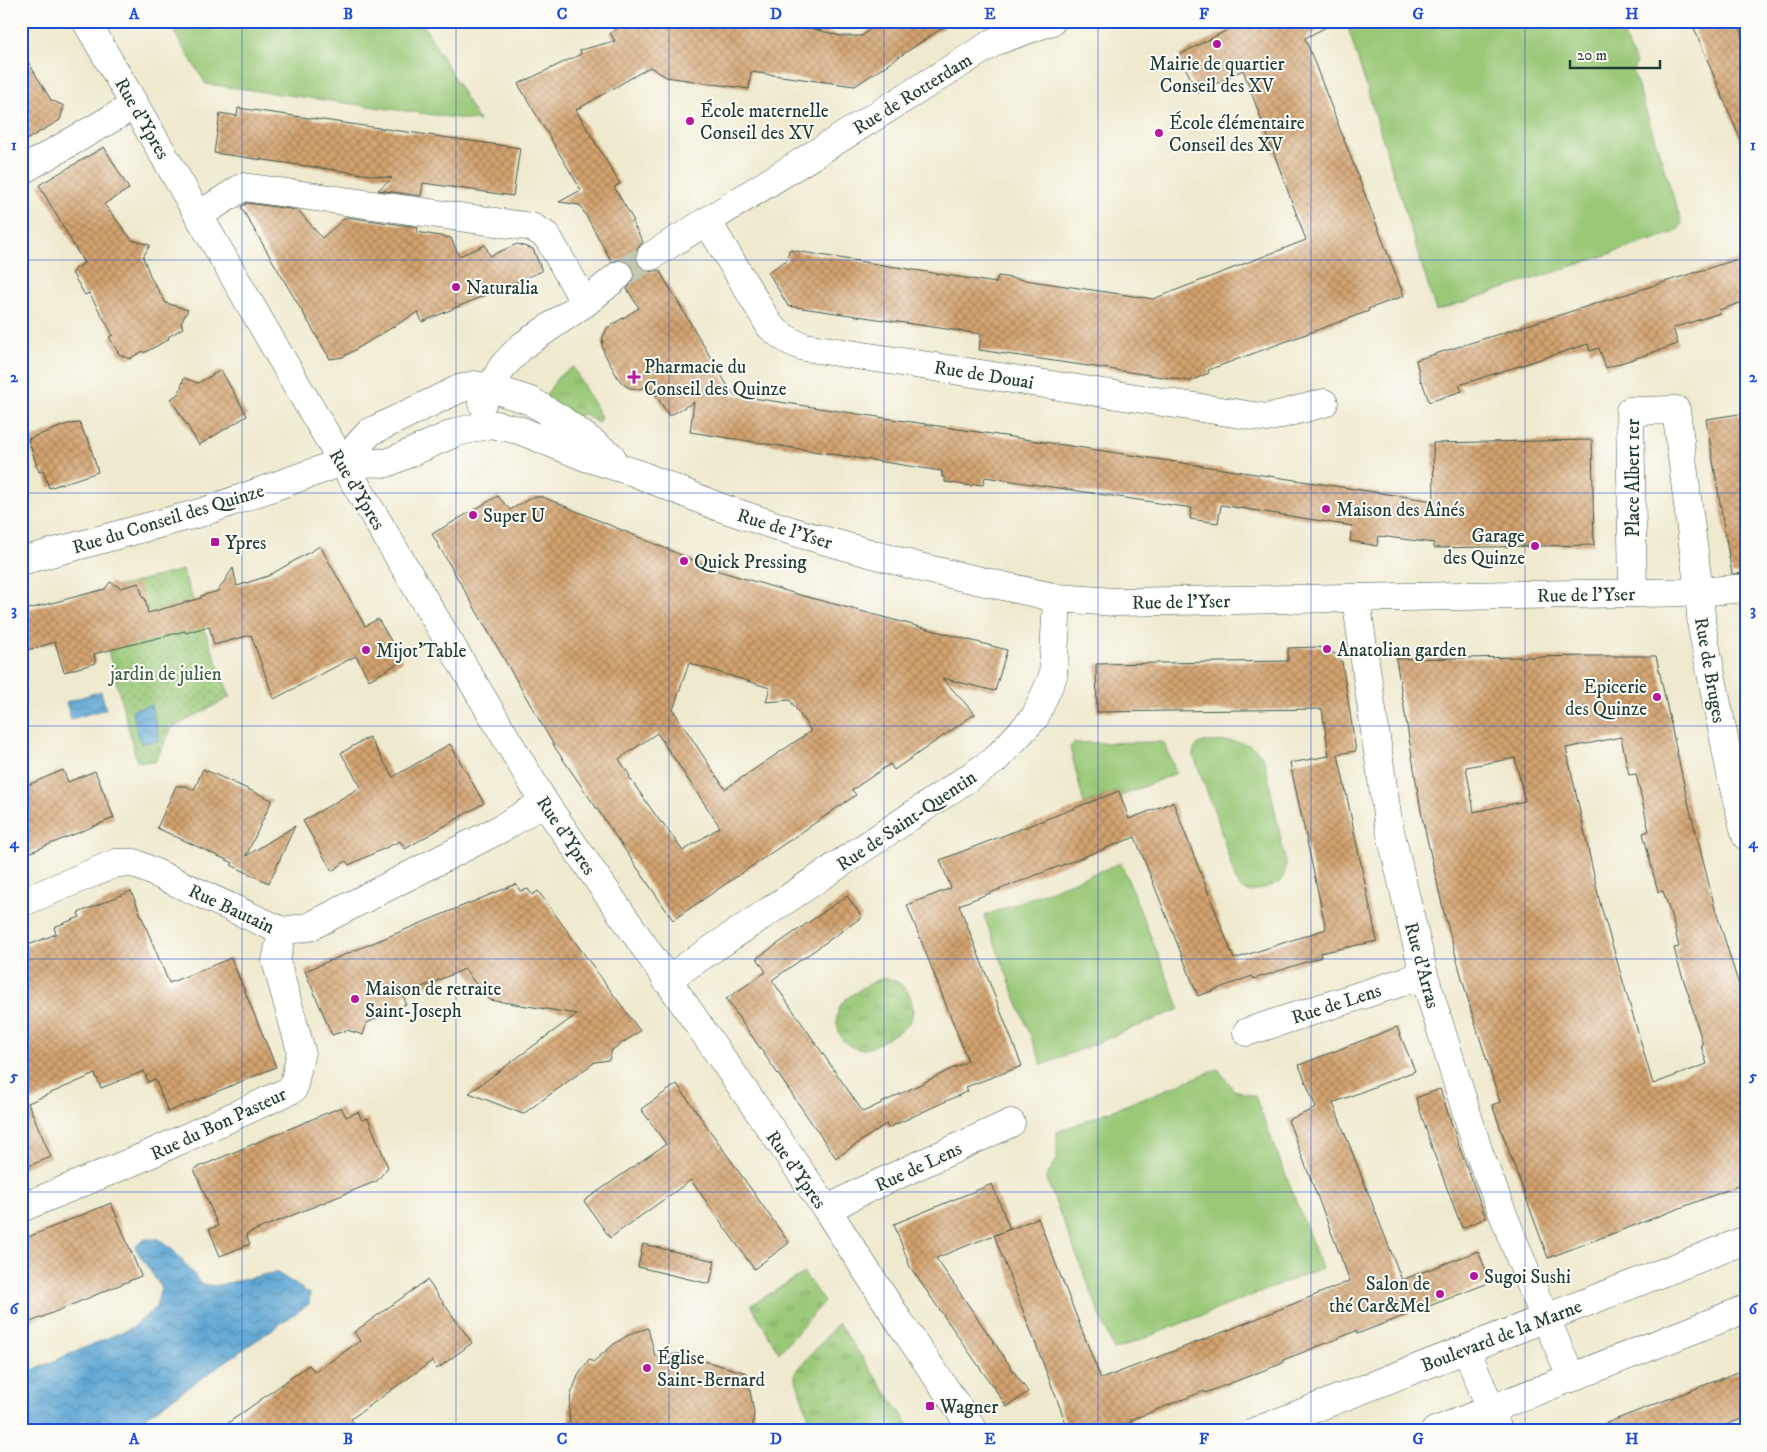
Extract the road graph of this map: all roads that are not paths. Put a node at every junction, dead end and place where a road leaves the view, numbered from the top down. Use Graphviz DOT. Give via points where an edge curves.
graph roads {
  1 [pos="86,21"];
  2 [pos="1052,21"];
  3 [pos="135,105"];
  4 [pos="21,171"];
  5 [pos="199,215"];
  6 [pos="707,221"];
  7 [pos="651,256"];
  8 [pos="619,275"];
  9 [pos="585,303"];
  10 [pos="490,388"];
  11 [pos="1324,403"];
  12 [pos="458,432"];
  13 [pos="342,462"];
  14 [pos="636,473"];
  15 [pos="21,561"];
  16 [pos="1746,588"];
  17 [pos="1699,592"];
  18 [pos="1633,593"];
  19 [pos="1057,598"];
  20 [pos="1356,598"];
  21 [pos="544,802"];
  22 [pos="1746,836"];
  23 [pos="21,903"];
  24 [pos="282,931"];
  25 [pos="1424,975"];
  26 [pos="666,980"];
  27 [pos="1247,1032"];
  28 [pos="1011,1123"];
  29 [pos="21,1208"];
  30 [pos="826,1210"];
  31 [pos="1746,1240"];
  32 [pos="1746,1309"];
  33 [pos="1545,1318"];
  34 [pos="1466,1349"];
  35 [pos="1572,1378"];
  36 [pos="1494,1420"];
  37 [pos="974,1431"];
  38 [pos="1256,1431"];
  39 [pos="1435,1431"];
  1 -- 3 [label="street, Rue d'Ypres"];
  2 -- 6 [label="street, Rue de Rotterdam" via="996,41"];
  3 -- 4 [label="street"];
  3 -- 5 [label="street, Rue d'Ypres"];
  5 -- 9 [label="street" via="243,188 532,227 547,236"];
  5 -- 13 [label="street, Rue d'Ypres"];
  6 -- 7 [label="street, Rue de Rotterdam"];
  6 -- 11 [label="street, Rue de Douai" via="770,326 781,337 804,347 1267,418"];
  8 -- 9 [label="street"];
  9 -- 10 [label="street" via="522,346 502,366"];
  10 -- 12 [label="street, Rue de l'Yser" via="479,411"];
  10 -- 13 [label="street, Rue de l'Yser" via="474,386 459,389 370,432"];
  10 -- 14 [label="street, Rue de l'Yser" via="531,401"];
  12 -- 13 [label="street, Rue de l'Yser" via="387,463"];
  12 -- 14 [label="street, Rue de l'Yser" via="491,424 519,430"];
  13 -- 15 [label="street, Rue du Conseil des Quinze" via="203,512"];
  13 -- 21 [label="street, Rue d'Ypres"];
  14 -- 19 [label="street, Rue de l'Yser" via="719,508 801,534 922,568"];
  16 -- 17 [label="street, Rue de l'Yser"];
  17 -- 18 [label="street, Rue de l'Yser"];
  17 -- 18 [label="street, Place Albert 1er" via="1676,410 1667,410 1630,411"];
  17 -- 22 [label="street, Rue de Bruges" via="1702,628"];
  18 -- 20 [label="street, Rue de l'Yser"];
  19 -- 20 [label="street, Rue de l'Yser" via="1115,602"];
  19 -- 26 [label="street, Rue de Saint-Quentin" via="1053,676 1035,717 995,760"];
  20 -- 25 [label="street, Rue d'Arras" via="1388,822"];
  21 -- 24 [label="street, Rue Bautain" via="502,828 309,927"];
  21 -- 26 [label="street, Rue d'Ypres"];
  23 -- 24 [label="street, Rue Bautain" via="116,863 134,863"];
  24 -- 29 [label="street, Rue du Bon Pasteur" via="276,961 301,1051 293,1089"];
  25 -- 27 [label="street, Rue de Lens"];
  25 -- 33 [label="street, Rue d'Arras" via="1479,1153"];
  26 -- 30 [label="street, Rue d'Ypres"];
  28 -- 30 [label="street, Rue de Lens"];
  30 -- 37 [label="street, Rue d'Ypres"];
  31 -- 33 [label="street, Boulevard de la Marne"];
  32 -- 35 [label="street"];
  33 -- 34 [label="street, Boulevard de la Marne"];
  33 -- 35 [label="street, Rue d'Arras"];
  34 -- 36 [label="street"];
  34 -- 38 [label="street, Boulevard de la Marne"];
  35 -- 36 [label="street"];
  36 -- 39 [label="street"];
}
